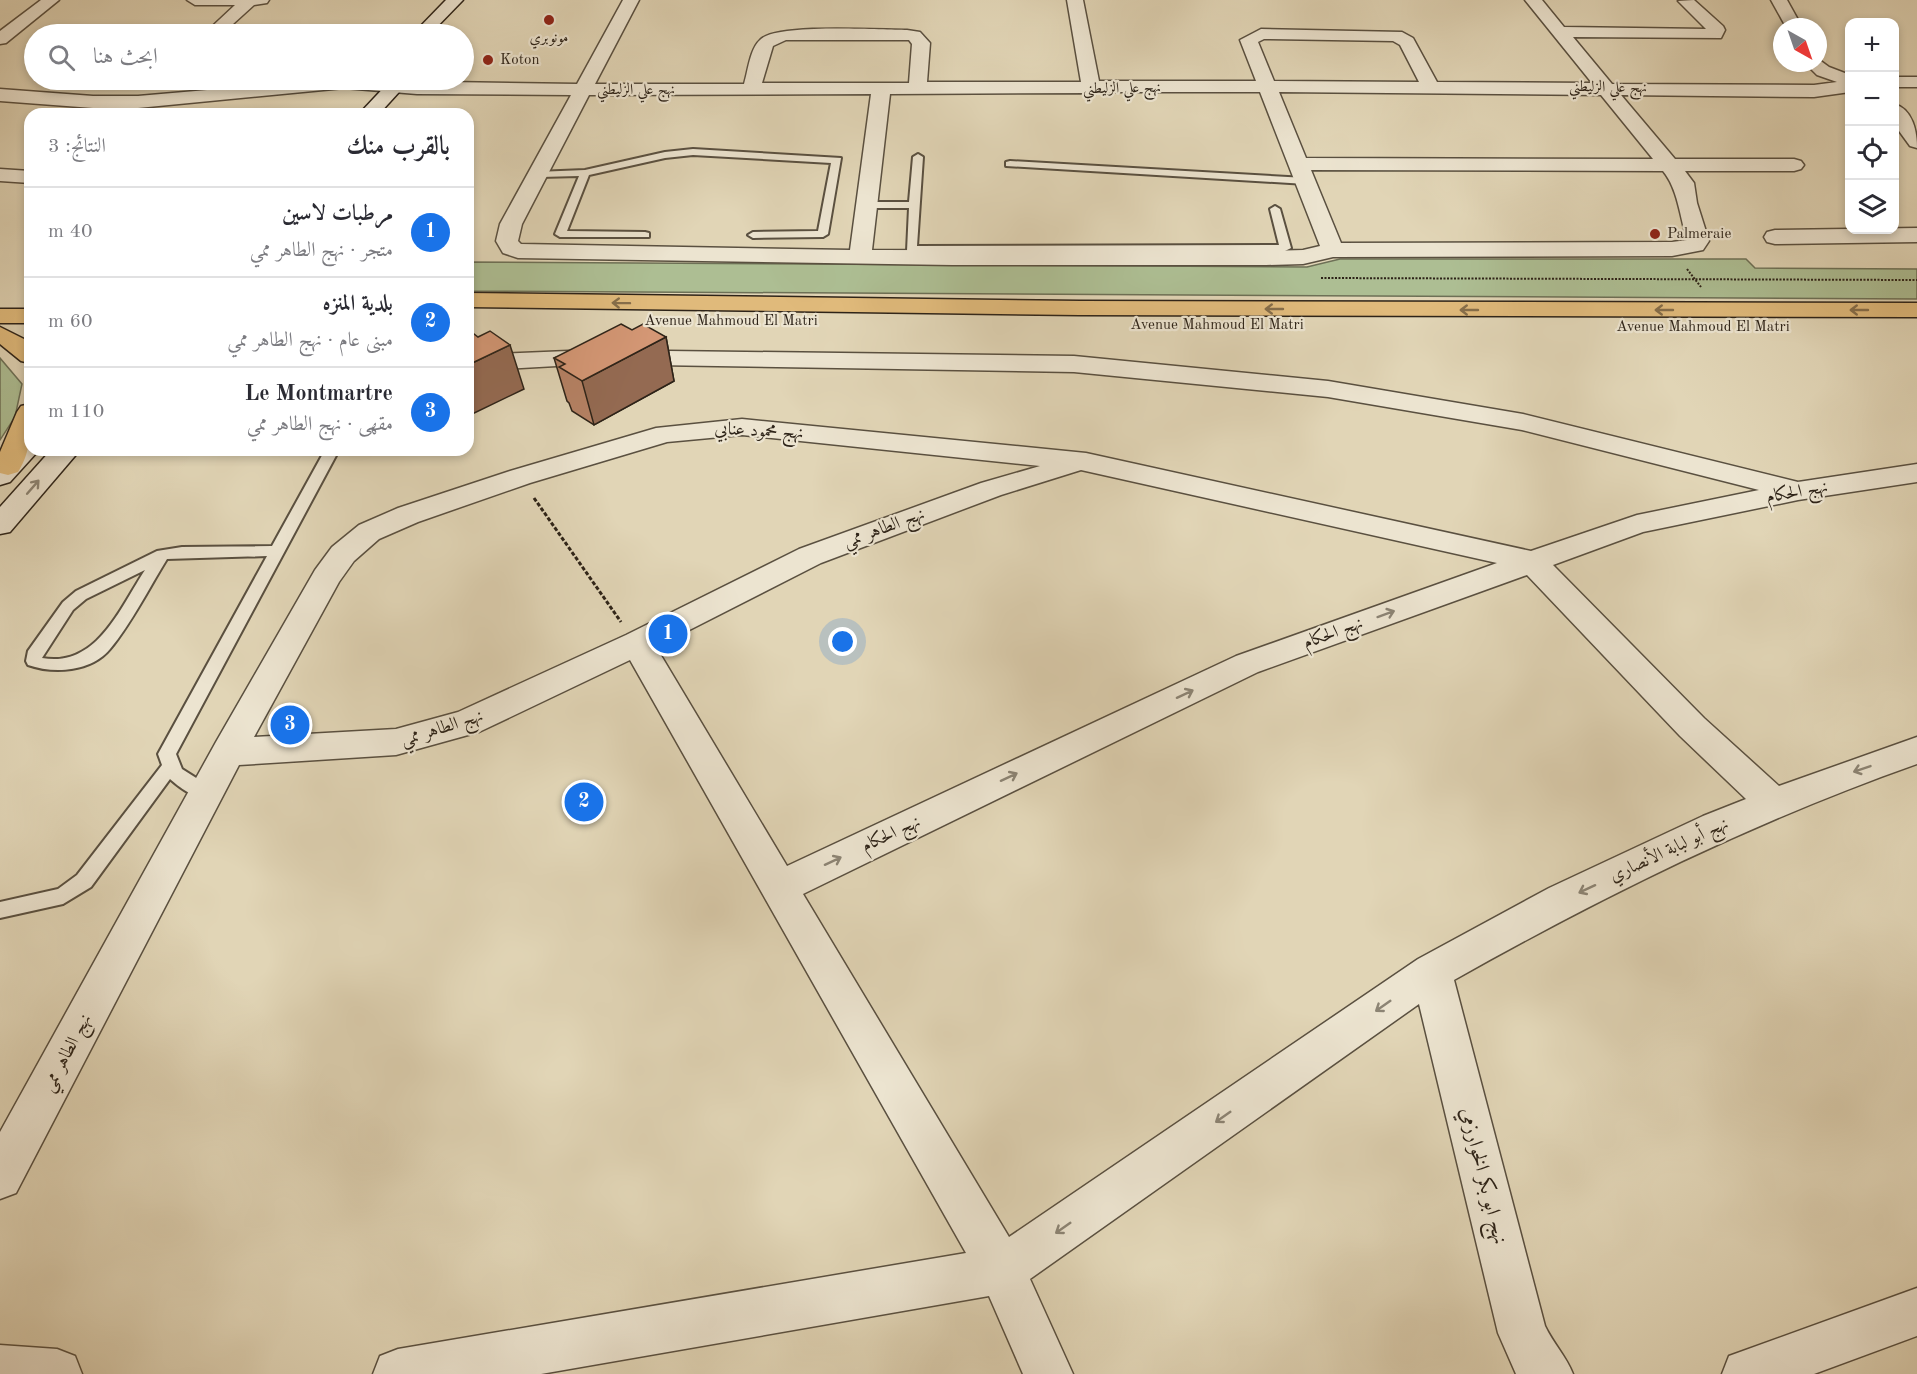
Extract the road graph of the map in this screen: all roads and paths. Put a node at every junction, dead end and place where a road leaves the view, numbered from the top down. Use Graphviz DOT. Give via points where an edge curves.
graph roads {
  1 [pos="51,0"];
  2 [pos="195,0"];
  3 [pos="631,0"];
  4 [pos="1075,0"];
  5 [pos="1533,0"];
  6 [pos="1779,0"];
  7 [pos="255,1"];
  8 [pos="1686,2"];
  9 [pos="461,4"];
  10 [pos="1789,18"];
  11 [pos="226,24"];
  12 [pos="434,24"];
  13 [pos="449,24"];
  14 [pos="1560,32"];
  15 [pos="0,39"];
  16 [pos="1825,72"];
  17 [pos="1845,82"];
  18 [pos="1899,82"];
  19 [pos="1917,82"];
  20 [pos="1845,85"];
  21 [pos="474,86"];
  22 [pos="1269,87"];
  23 [pos="1431,87"];
  24 [pos="1604,88"];
  25 [pos="751,89"];
  26 [pos="152,90"];
  27 [pos="266,90"];
  28 [pos="370,90"];
  29 [pos="387,90"];
  30 [pos="582,90"];
  31 [pos="881,90"];
  32 [pos="917,90"];
  33 [pos="1092,90"];
  34 [pos="0,95"];
  35 [pos="138,102"];
  36 [pos="361,108"];
  37 [pos="363,108"];
  38 [pos="1899,117"];
  39 [pos="1917,142"];
  40 [pos="918,157"];
  41 [pos="1010,164"];
  42 [pos="1794,165"];
  43 [pos="1672,166"];
  44 [pos="1302,172"];
  45 [pos="540,174"];
  46 [pos="585,174"];
  47 [pos="0,175"];
  48 [pos="24,177"];
  49 [pos="868,204"];
  50 [pos="914,205"];
  51 [pos="1275,209"];
  52 [pos="645,235"];
  53 [pos="753,235"];
  54 [pos="1917,235"];
  55 [pos="1775,237"];
  56 [pos="1528,248"];
  57 [pos="1672,249"];
  58 [pos="1333,250"];
  59 [pos="860,255"];
  60 [pos="0,295"];
  61 [pos="24,295"];
  62 [pos="474,300"];
  63 [pos="1566,310"];
  64 [pos="1719,310"];
  65 [pos="1917,310"];
  66 [pos="0,316"];
  67 [pos="24,316"];
  68 [pos="474,320"];
  69 [pos="1917,328"];
  70 [pos="0,334"];
  71 [pos="24,350"];
  72 [pos="474,363"];
  73 [pos="24,426"];
  74 [pos="24,450"];
  75 [pos="61,456"];
  76 [pos="329,456"];
  77 [pos="1086,462"];
  78 [pos="4,471"];
  79 [pos="1917,473"];
  80 [pos="520,477"];
  81 [pos="1798,490"];
  82 [pos="0,525"];
  83 [pos="277,551"];
  84 [pos="162,555"];
  85 [pos="1531,561"];
  86 [pos="636,644"];
  87 [pos="1917,750"];
  88 [pos="228,752"];
  89 [pos="169,768"];
  90 [pos="207,793"];
  91 [pos="1774,804"];
  92 [pos="780,886"];
  93 [pos="0,910"];
  94 [pos="1431,972"];
  95 [pos="0,1177"];
  96 [pos="1002,1270"];
  97 [pos="1917,1311"];
  98 [pos="0,1370"];
  99 [pos="57,1374"];
  100 [pos="398,1374"];
  101 [pos="1047,1374"];
  102 [pos="1548,1374"];
  103 [pos="1747,1374"];
  1 -- 15 [label="street"];
  2 -- 7 [label="street"];
  3 -- 30 [label="street"];
  4 -- 33 [label="street"];
  5 -- 14 [label="street"];
  6 -- 10 [label="street"];
  7 -- 11 [label="street"];
  8 -- 14 [label="street" via="1717,30 1715,34"];
  9 -- 12 [label="street"];
  9 -- 13 [label="street"];
  14 -- 24 [label="street"];
  16 -- 17 [label="street"];
  18 -- 19 [label="street"];
  20 -- 24 [label="street, نهج علي الزليطني" via="1814,91"];
  21 -- 30 [label="street, نهج علي الزليطني"];
  22 -- 23 [label="street, نهج علي الزليطني"];
  22 -- 23 [label="street" via="1249,40 1255,35 1401,38 1407,42"];
  22 -- 33 [label="street, نهج علي الزليطني"];
  22 -- 44 [label="street"];
  23 -- 24 [label="street, نهج علي الزليطني"];
  24 -- 43 [label="street"];
  25 -- 30 [label="street, نهج علي الزليطني"];
  25 -- 31 [label="street, نهج علي الزليطني"];
  25 -- 32 [label="street" via="765,44 772,38 907,35 921,43"];
  26 -- 35 [label="street"];
  27 -- 35 [label="street, نهج علي الزليطني"];
  28 -- 36 [label="street"];
  29 -- 37 [label="street"];
  30 -- 45 [label="street"];
  31 -- 32 [label="street, نهج علي الزليطني"];
  31 -- 49 [label="street"];
  32 -- 33 [label="street, نهج علي الزليطني"];
  34 -- 35 [label="street, نهج علي الزليطني"];
  38 -- 39 [label="street"];
  40 -- 50 [label="lane"];
  41 -- 44 [label="lane"];
  42 -- 43 [label="street"];
  43 -- 44 [label="street"];
  43 -- 57 [label="street" via="1684,183 1698,241"];
  44 -- 58 [label="street"];
  45 -- 46 [label="lane"];
  45 -- 59 [label="street" via="507,233 511,248 518,251"];
  46 -- 52 [label="lane" via="560,234"];
  46 -- 53 [label="lane" via="693,152 837,160 823,234"];
  47 -- 48 [label="street"];
  49 -- 50 [label="lane"];
  49 -- 59 [label="street"];
  50 -- 51 [label="lane" via="911,249 1286,248"];
  54 -- 55 [label="street"];
  56 -- 57 [label="street"];
  56 -- 58 [label="street"];
  56 -- 63 [label="path"];
  57 -- 64 [label="path"];
  58 -- 59 [label="street" via="1303,257 1266,258"];
  60 -- 61 [label="highway"];
  63 -- 62 [label="highway, Avenue Mahmoud El Matri, one-way"];
  64 -- 63 [label="highway, Avenue Mahmoud El Matri, one-way"];
  65 -- 64 [label="highway, Avenue Mahmoud El Matri, one-way"];
  66 -- 67 [label="highway"];
  68 -- 69 [label="highway, Avenue Mahmoud El Matri"];
  70 -- 71 [label="highway"];
  72 -- 81 [label="street" via="592,357 1074,364 1328,389 1523,422"];
  73 -- 78 [label="highway"];
  74 -- 78 [label="street"];
  82 -- 75 [label="street, one-way"];
  76 -- 83 [label="lane"];
  77 -- 80 [label="street, نهج محمود عنابي" via="742,427 665,434"];
  77 -- 85 [label="street, نهج محمود عنابي"];
  77 -- 86 [label="street, نهج الطاهر ممي" via="991,489 810,556"];
  79 -- 81 [label="street, نهج الحكام"];
  80 -- 86 [label="path"];
  80 -- 88 [label="street, نهج محمود عنابي" via="408,515 369,532 343,554 326,577"];
  81 -- 85 [label="street, نهج الحكام" via="1637,524"];
  83 -- 84 [label="lane"];
  83 -- 89 [label="lane" via="167,754"];
  84 -- 84 [label="lane" via="94,656 81,662 42,665 34,661 33,655 68,606 81,595"];
  85 -- 91 [label="street" via="1692,727"];
  92 -- 85 [label="street, نهج الحكام, one-way" via="1247,664"];
  86 -- 88 [label="street, نهج الطاهر ممي" via="504,708 433,733 358,746"];
  86 -- 92 [label="street"];
  87 -- 91 [label="street, نهج أبو لبابة الأنصاري, one-way"];
  88 -- 90 [label="street, نهج الطاهر ممي"];
  89 -- 90 [label="lane"];
  89 -- 93 [label="lane" via="84,881 63,896"];
  90 -- 95 [label="street, نهج الطاهر ممي"];
  91 -- 94 [label="street, نهج أبو لبابة الأنصاري, one-way" via="1716,827 1563,900"];
  92 -- 96 [label="street"];
  94 -- 96 [label="street, نهج أبو لبابة الأنصاري, one-way"];
  94 -- 102 [label="street, نهج ابو بكر الخوارزمي" via="1522,1333 1536,1361"];
  96 -- 100 [label="street"];
  96 -- 101 [label="street"];
  97 -- 103 [label="street"];
  98 -- 99 [label="street"];
}
